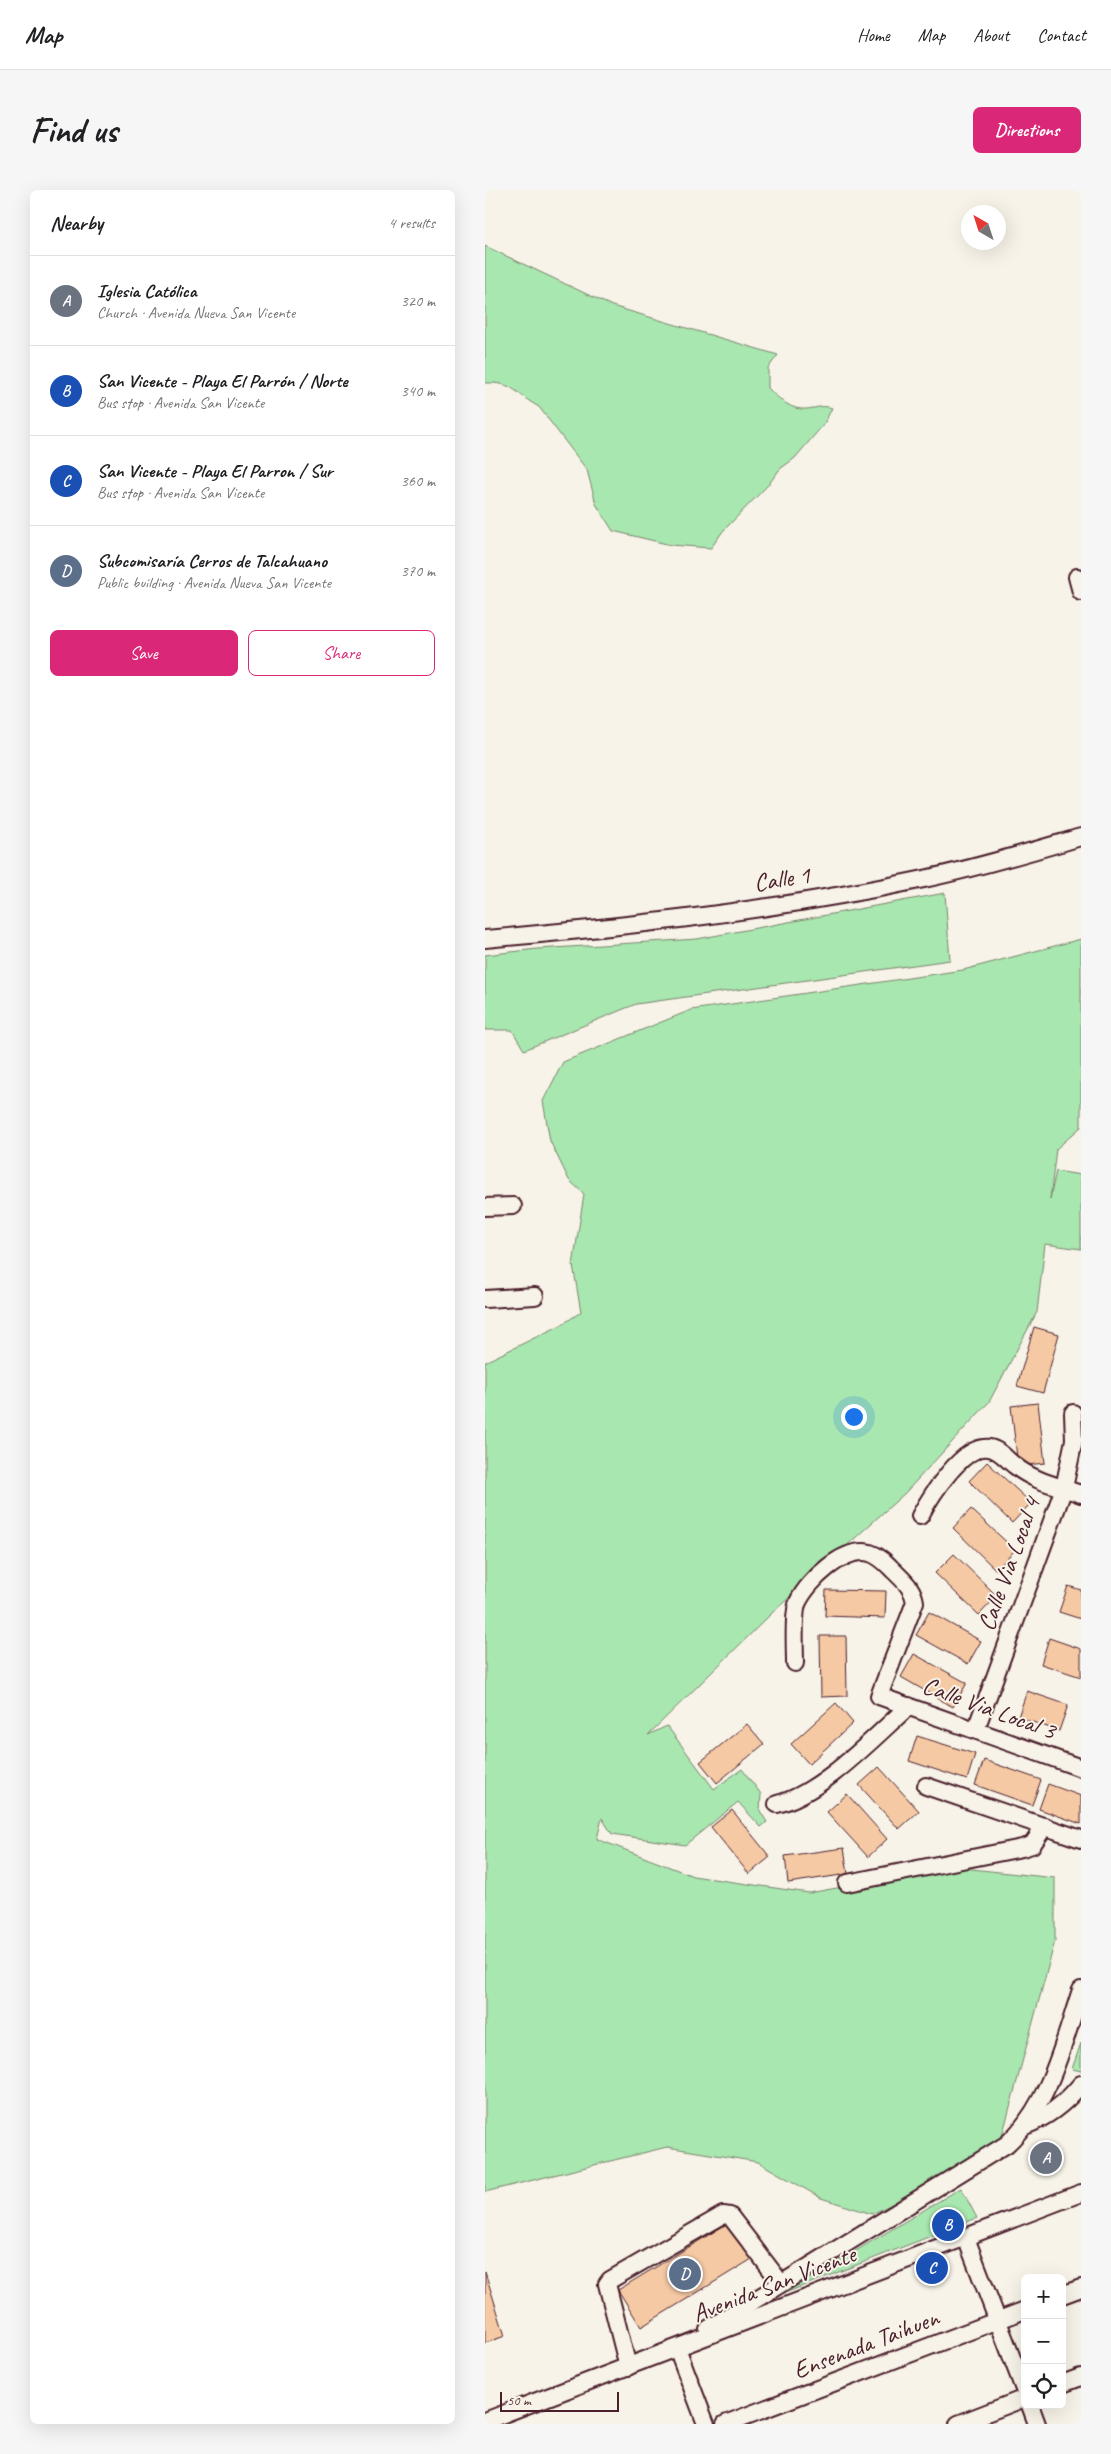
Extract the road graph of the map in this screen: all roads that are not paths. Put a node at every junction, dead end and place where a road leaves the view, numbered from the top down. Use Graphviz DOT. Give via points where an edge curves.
graph roads {
  1 [pos="1081,837"];
  2 [pos="485,939"];
  3 [pos="513,1206"];
  4 [pos="485,1207"];
  5 [pos="535,1296"];
  6 [pos="485,1298"];
  7 [pos="1073,1413"];
  8 [pos="1064,1488"];
  9 [pos="1081,1494"];
  10 [pos="919,1516"];
  11 [pos="795,1663"];
  12 [pos="909,1706"];
  13 [pos="975,1729"];
  14 [pos="1081,1768"];
  15 [pos="926,1786"];
  16 [pos="777,1804"];
  17 [pos="1045,1826"];
  18 [pos="1081,1839"];
  19 [pos="847,1883"];
  20 [pos="1081,1990"];
  21 [pos="1081,2084"];
  22 [pos="1025,2126"];
  23 [pos="1081,2193"];
  24 [pos="966,2238"];
  25 [pos="781,2283"];
  26 [pos="1081,2288"];
  27 [pos="1066,2294"];
  28 [pos="1021,2311"];
  29 [pos="997,2320"];
  30 [pos="677,2348"];
  31 [pos="628,2367"];
  32 [pos="1081,2377"];
  33 [pos="1021,2382"];
  34 [pos="1066,2383"];
  35 [pos="1021,2400"];
  36 [pos="1031,2409"];
  37 [pos="485,2421"];
  38 [pos="706,2424"];
  39 [pos="725,2424"];
  40 [pos="958,2424"];
  41 [pos="1037,2424"];
  1 -- 2 [label="street, Calle 1" via="951,873 801,902 642,924"];
  3 -- 4 [label="street"];
  5 -- 6 [label="street"];
  7 -- 8 [label="street, Calle Via Local 4" via="1074,1440"];
  8 -- 9 [label="street"];
  8 -- 10 [label="street" via="1037,1480 994,1449 983,1448 953,1469"];
  8 -- 13 [label="street, Calle Via Local 4"];
  11 -- 12 [label="street, Calle Via Local 3" via="796,1604 809,1584 827,1566 856,1553 871,1553 908,1585 915,1602 879,1696"];
  12 -- 13 [label="street, Calle Via Local 3"];
  12 -- 16 [label="street" via="819,1784 797,1798"];
  13 -- 14 [label="street, Calle Via Local 3"];
  15 -- 17 [label="street"];
  17 -- 18 [label="street"];
  17 -- 19 [label="street" via="1032,1845 1022,1848"];
  20 -- 22 [label="street" via="1045,2093"];
  21 -- 22 [label="street" via="1052,2113"];
  22 -- 25 [label="street" via="998,2152"];
  23 -- 24 [label="street, Avenida San Vicente"];
  24 -- 29 [label="street"];
  24 -- 30 [label="street, Avenida San Vicente"];
  25 -- 30 [label="street"];
  25 -- 31 [label="street" via="730,2216 723,2215 607,2284"];
  26 -- 27 [label="street"];
  28 -- 29 [label="street, Ensenada Taihuen"];
  29 -- 33 [label="street"];
  29 -- 39 [label="street, Ensenada Taihuen"];
  30 -- 31 [label="street, Avenida San Vicente"];
  30 -- 38 [label="street"];
  31 -- 37 [label="street, Avenida San Vicente"];
  32 -- 34 [label="street"];
  35 -- 40 [label="street"];
  36 -- 41 [label="street"];
}
